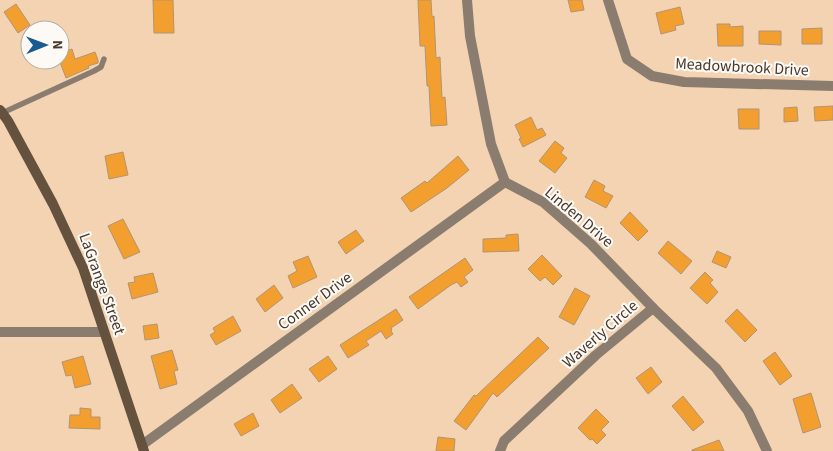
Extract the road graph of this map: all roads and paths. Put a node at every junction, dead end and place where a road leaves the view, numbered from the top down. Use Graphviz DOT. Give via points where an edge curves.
graph roads {
  1 [pos="467,0"];
  2 [pos="608,0"];
  3 [pos="104,59"];
  4 [pos="833,86"];
  5 [pos="1,111"];
  6 [pos="506,182"];
  7 [pos="653,308"];
  8 [pos="0,332"];
  9 [pos="104,332"];
  10 [pos="143,448"];
  11 [pos="500,451"];
  12 [pos="767,451"];
  1 -- 6 [label="street" via="470,36 489,135"];
  2 -- 4 [label="street, Meadowbrook Drive" via="627,59 652,76 684,82"];
  3 -- 5 [label="lane" via="101,67 94,71"];
  5 -- 9 [label="street, LaGrange Street" via="53,204 83,268"];
  6 -- 7 [label="street, Linden Drive" via="543,202 591,244"];
  6 -- 10 [label="street, Conner Drive"];
  7 -- 11 [label="street, Waverly Circle" via="596,355 504,441"];
  7 -- 12 [label="street, Waverly Circle" via="716,368 748,412"];
  8 -- 9 [label="street"];
  9 -- 10 [label="street, LaGrange Street"];
}
